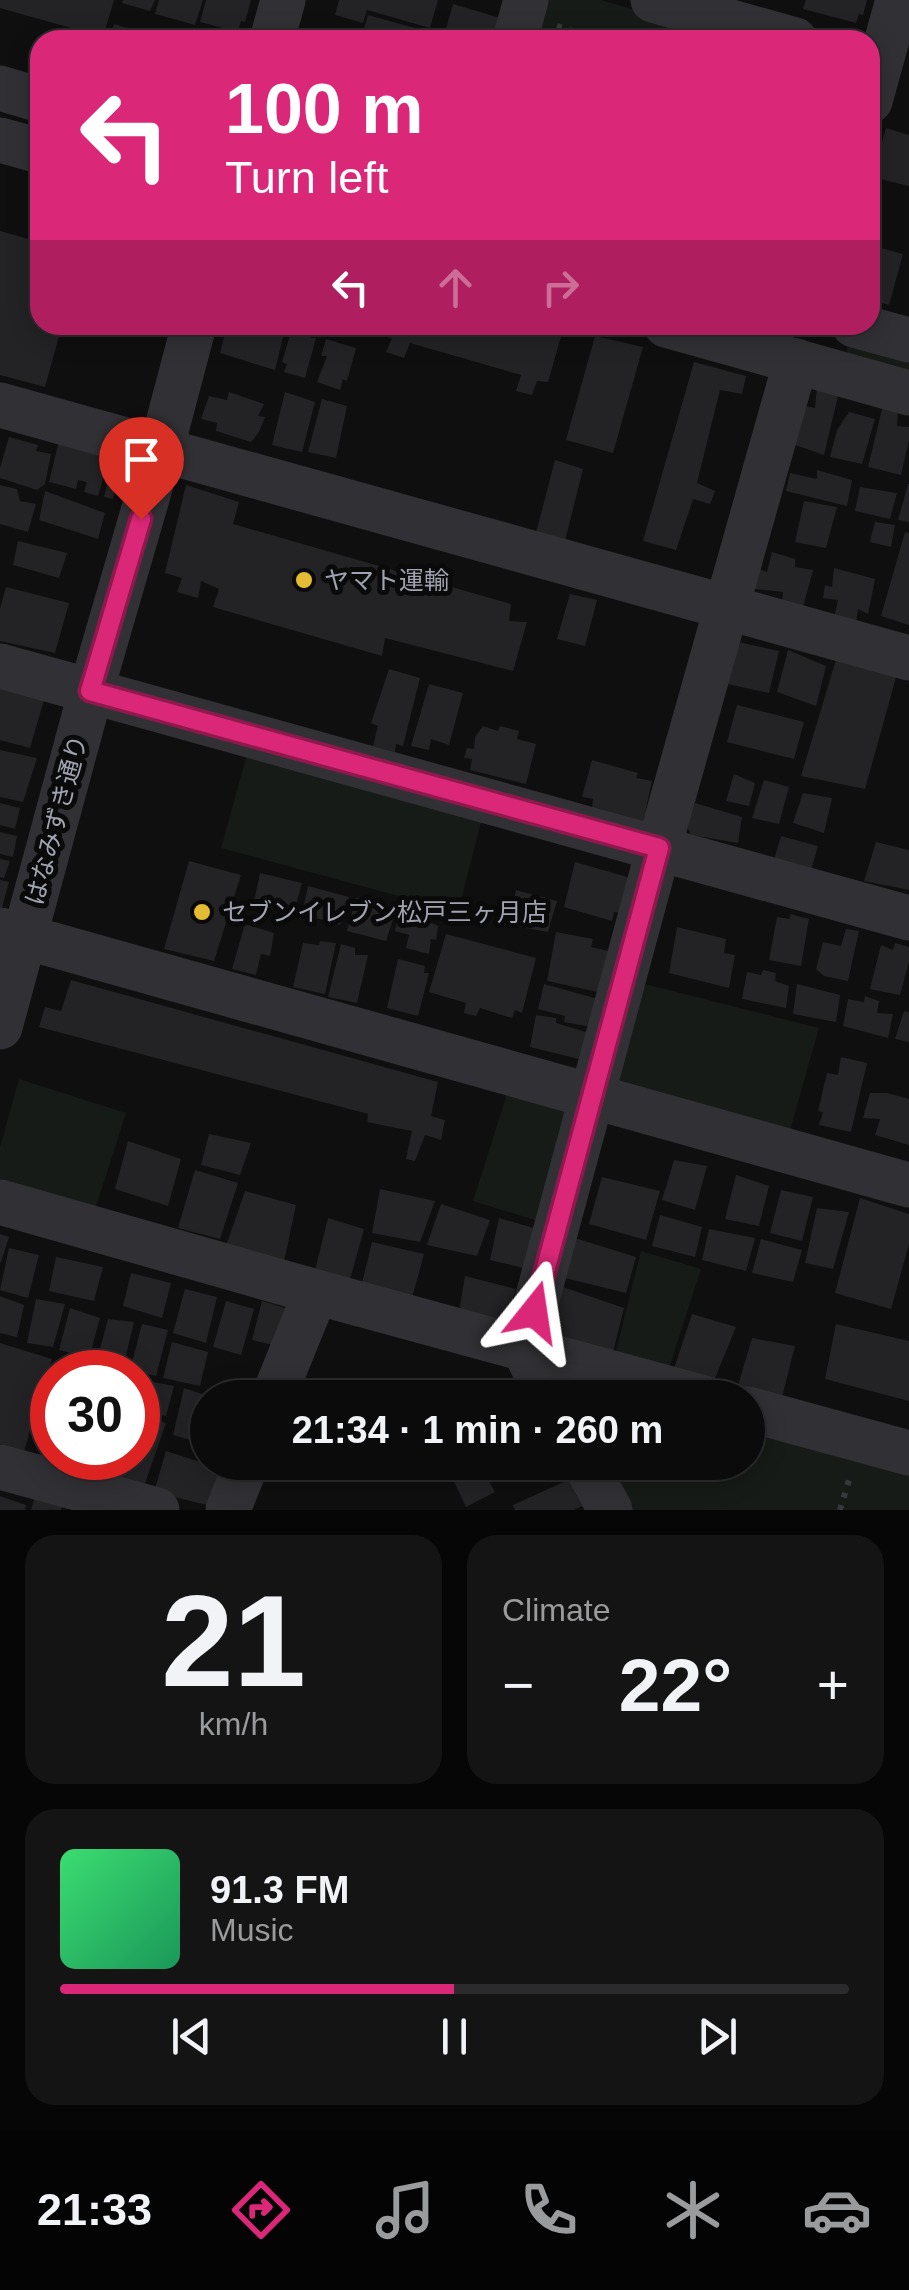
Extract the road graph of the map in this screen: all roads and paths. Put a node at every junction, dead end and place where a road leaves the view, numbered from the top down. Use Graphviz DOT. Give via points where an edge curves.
graph roads {
  1 [pos="283,0"];
  2 [pos="653,0"];
  3 [pos="898,0"];
  4 [pos="531,21"];
  5 [pos="275,30"];
  6 [pos="563,30"];
  7 [pos="760,30"];
  8 [pos="882,75"];
  9 [pos="0,88"];
  10 [pos="30,97"];
  11 [pos="0,140"];
  12 [pos="30,148"];
  13 [pos="880,332"];
  14 [pos="191,335"];
  15 [pos="702,335"];
  16 [pos="909,340"];
  17 [pos="796,361"];
  18 [pos="909,392"];
  19 [pos="0,405"];
  20 [pos="161,450"];
  21 [pos="726,608"];
  22 [pos="909,658"];
  23 [pos="0,666"];
  24 [pos="90,691"];
  25 [pos="659,848"];
  26 [pos="909,918"];
  27 [pos="12,934"];
  28 [pos="0,1027"];
  29 [pos="591,1097"];
  30 [pos="909,1185"];
  31 [pos="0,1202"];
  32 [pos="316,1292"];
  33 [pos="524,1348"];
  34 [pos="281,1380"];
  35 [pos="539,1380"];
  36 [pos="639,1380"];
  37 [pos="765,1414"];
  38 [pos="909,1454"];
  39 [pos="856,1456"];
  40 [pos="0,1467"];
  41 [pos="240,1480"];
  42 [pos="594,1480"];
  43 [pos="156,1510"];
  44 [pos="228,1510"];
  45 [pos="610,1510"];
  46 [pos="840,1510"];
  1 -- 5 [label="street"];
  2 -- 7 [label="street"];
  3 -- 8 [label="street"];
  4 -- 6 [label="path"];
  9 -- 10 [label="street"];
  11 -- 12 [label="street"];
  13 -- 16 [label="street"];
  14 -- 20 [label="street, はなみずき通り"];
  15 -- 17 [label="street"];
  17 -- 18 [label="street"];
  17 -- 21 [label="street"];
  19 -- 20 [label="street"];
  20 -- 21 [label="street"];
  20 -- 24 [label="street, はなみずき通り"];
  21 -- 22 [label="street"];
  21 -- 25 [label="street"];
  23 -- 24 [label="street"];
  24 -- 25 [label="street"];
  24 -- 27 [label="street, はなみずき通り"];
  25 -- 26 [label="street"];
  25 -- 29 [label="street"];
  27 -- 28 [label="street, はなみずき通り"];
  27 -- 29 [label="street"];
  29 -- 30 [label="street"];
  29 -- 33 [label="street"];
  31 -- 32 [label="street"];
  32 -- 33 [label="street"];
  32 -- 34 [label="street"];
  33 -- 35 [label="street"];
  33 -- 36 [label="street"];
  37 -- 38 [label="street"];
  39 -- 46 [label="path"];
  40 -- 43 [label="street"];
  41 -- 44 [label="street"];
  42 -- 45 [label="street"];
}
